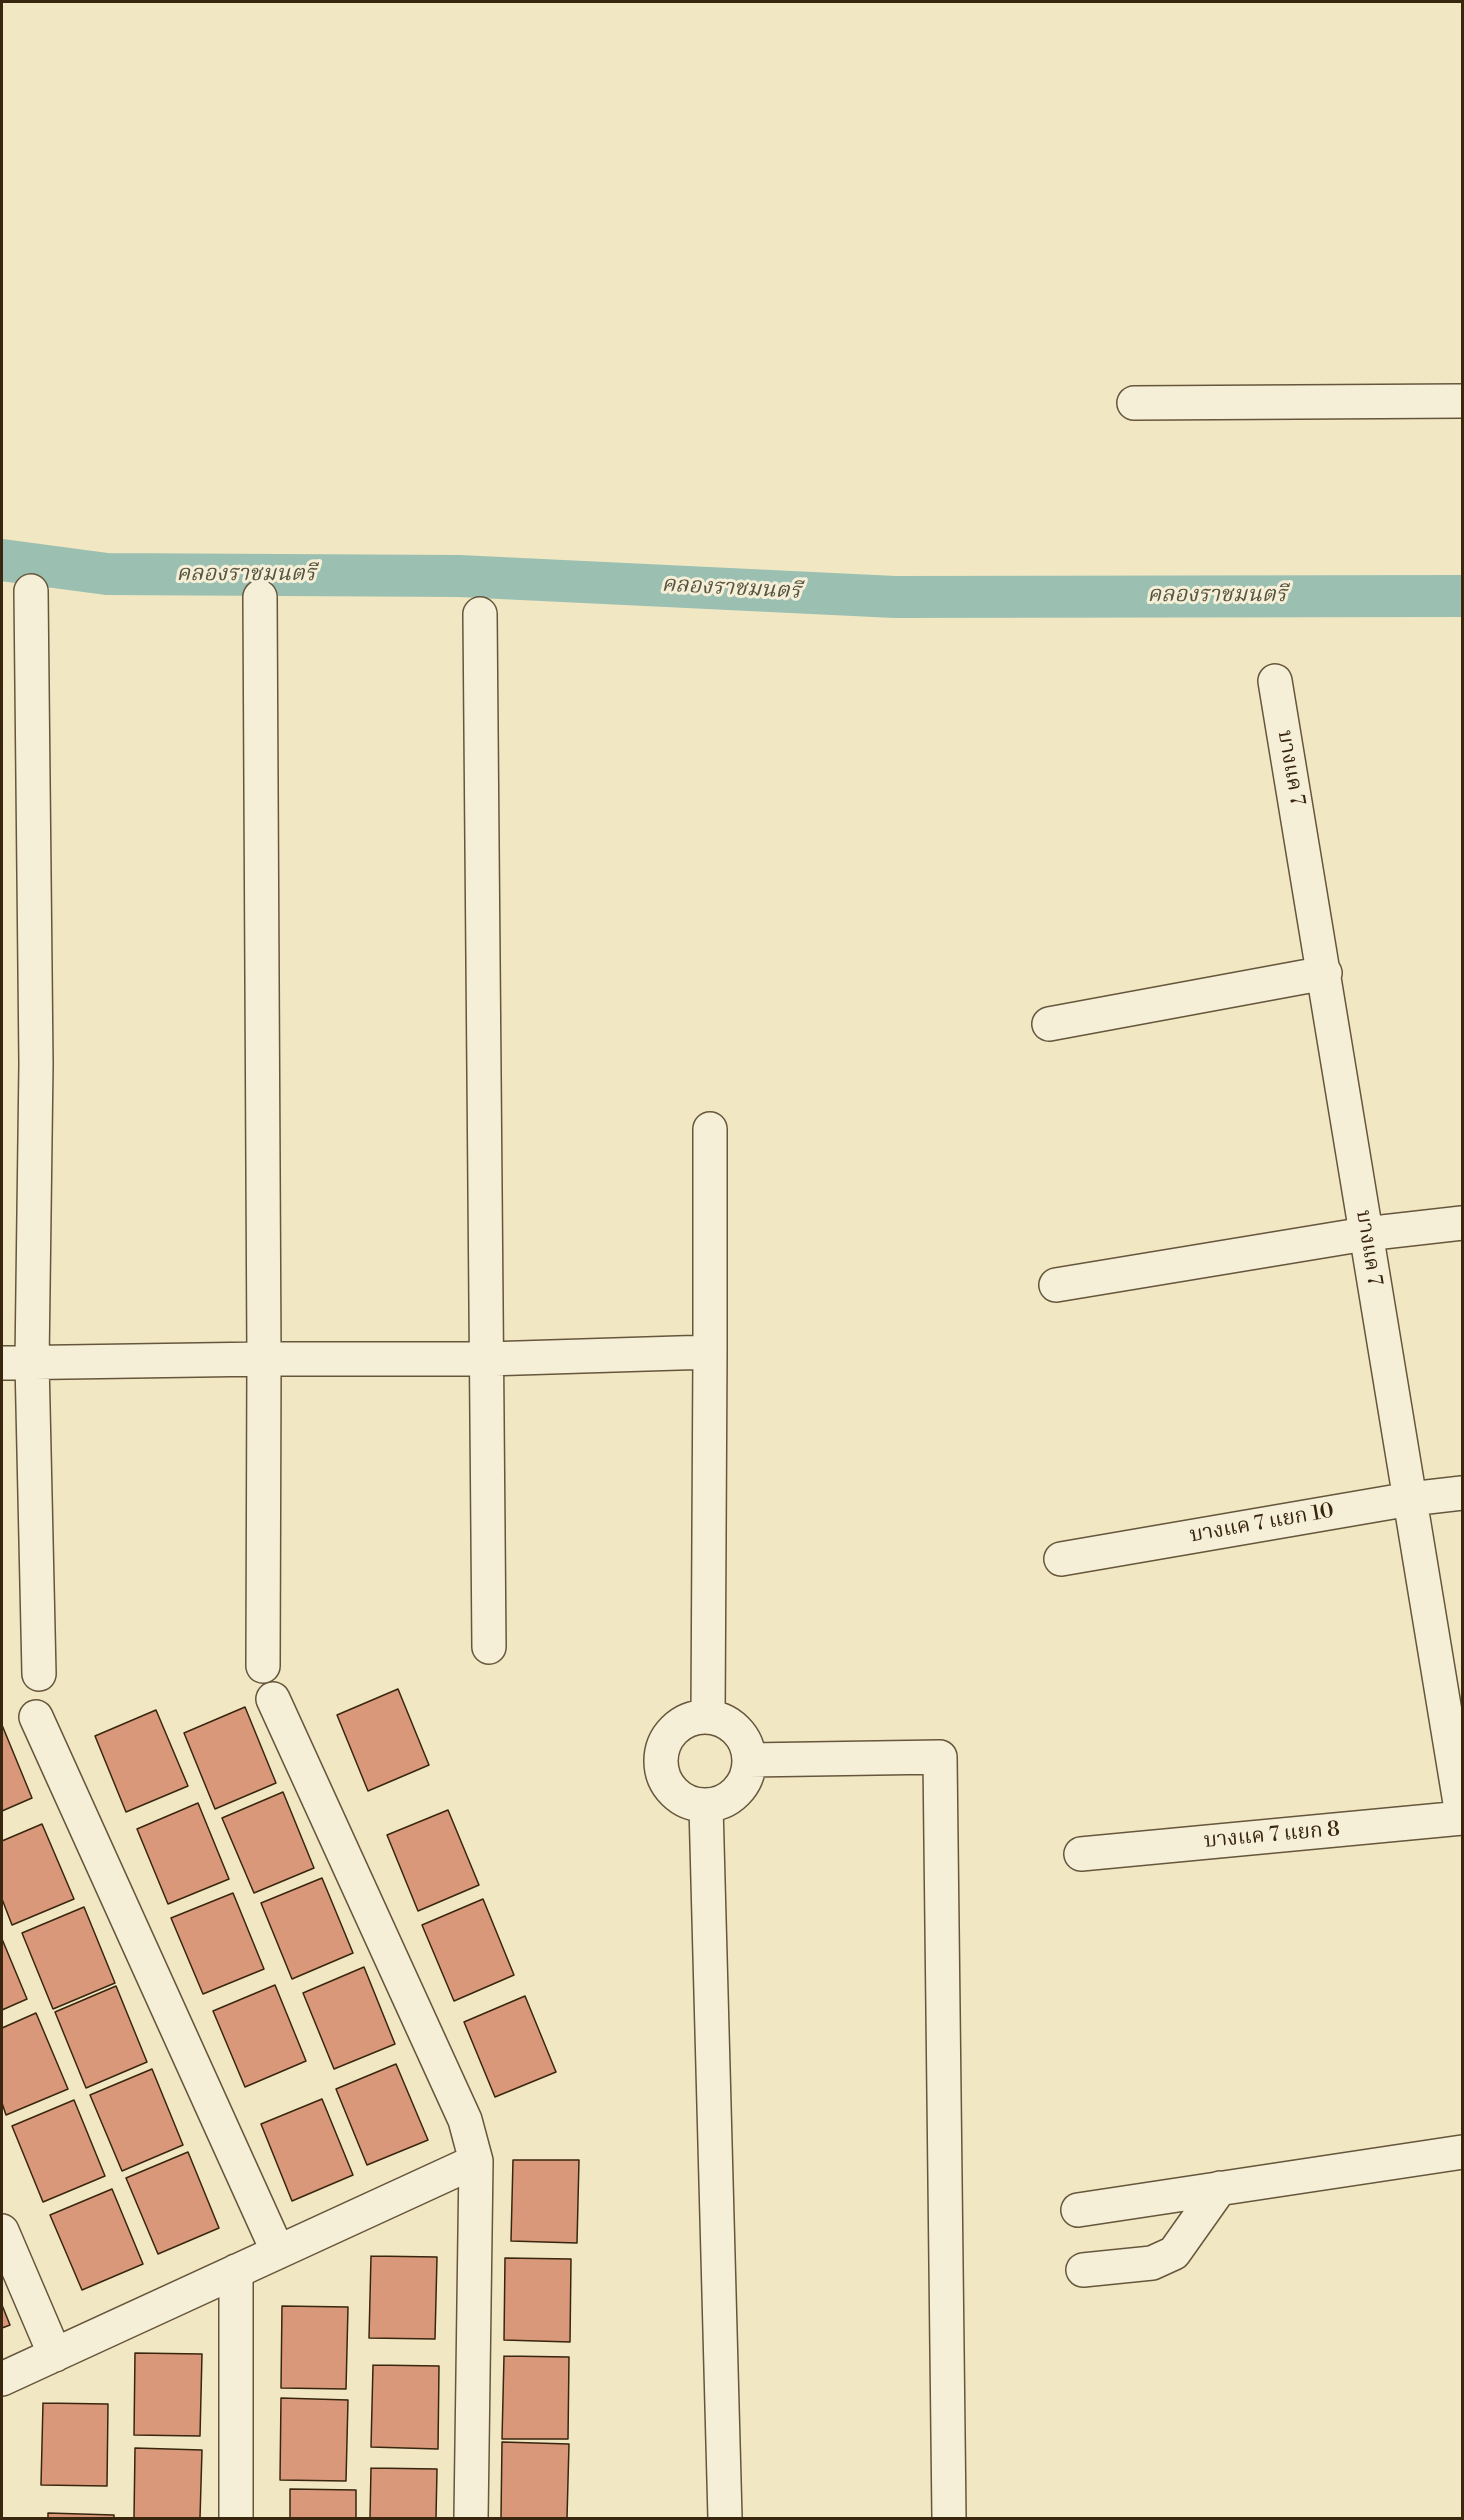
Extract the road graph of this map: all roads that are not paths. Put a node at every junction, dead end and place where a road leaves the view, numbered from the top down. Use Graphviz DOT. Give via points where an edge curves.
graph roads {
  1 [pos="1462,401"];
  2 [pos="1134,403"];
  3 [pos="32,591"];
  4 [pos="260,597"];
  5 [pos="480,614"];
  6 [pos="1275,681"];
  7 [pos="1325,974"];
  8 [pos="1049,1024"];
  9 [pos="710,1129"];
  10 [pos="1462,1223"];
  11 [pos="1365,1234"];
  12 [pos="1056,1285"];
  13 [pos="710,1352"];
  14 [pos="264,1359"];
  15 [pos="487,1359"];
  16 [pos="17,1363"];
  17 [pos="1462,1493"];
  18 [pos="1410,1498"];
  19 [pos="1061,1559"];
  20 [pos="489,1647"];
  21 [pos="263,1666"];
  22 [pos="39,1674"];
  23 [pos="273,1699"];
  24 [pos="36,1717"];
  25 [pos="708,1717"];
  26 [pos="749,1760"];
  27 [pos="706,1806"];
  28 [pos="1462,1816"];
  29 [pos="1081,1854"];
  30 [pos="1462,2152"];
  31 [pos="476,2161"];
  32 [pos="1220,2188"];
  33 [pos="1078,2210"];
  34 [pos="2,2230"];
  35 [pos="278,2252"];
  36 [pos="1083,2270"];
  37 [pos="236,2271"];
  38 [pos="55,2355"];
  39 [pos="2,2379"];
  40 [pos="236,2518"];
  41 [pos="471,2518"];
  42 [pos="725,2518"];
  43 [pos="949,2518"];
  1 -- 2 [label="street"];
  3 -- 16 [label="street" via="36,1064"];
  4 -- 14 [label="street"];
  5 -- 15 [label="street"];
  6 -- 7 [label="street, บางแค 7"];
  7 -- 8 [label="street"];
  7 -- 11 [label="street, บางแค 7"];
  9 -- 13 [label="street"];
  10 -- 11 [label="street"];
  11 -- 12 [label="street"];
  11 -- 18 [label="street, บางแค 7"];
  13 -- 15 [label="street"];
  13 -- 25 [label="street"];
  14 -- 15 [label="street"];
  14 -- 16 [label="street"];
  14 -- 21 [label="street"];
  15 -- 20 [label="street"];
  16 -- 22 [label="street"];
  17 -- 18 [label="street, บางแค 7 แยก 10"];
  18 -- 19 [label="street, บางแค 7 แยก 10"];
  18 -- 28 [label="street, บางแค 7"];
  23 -- 31 [label="street" via="465,2120"];
  24 -- 35 [label="street"];
  25 -- 26 [label="street" via="732,1726 741,1735"];
  25 -- 27 [label="street" via="693,1718 669,1734 661,1761 669,1788 679,1798"];
  26 -- 27 [label="street" via="748,1774 732,1797"];
  26 -- 43 [label="street" via="940,1757"];
  27 -- 42 [label="street"];
  28 -- 29 [label="street, บางแค 7 แยก 8"];
  30 -- 32 [label="street"];
  31 -- 35 [label="street"];
  31 -- 41 [label="street"];
  32 -- 33 [label="street"];
  32 -- 36 [label="street" via="1174,2253 1152,2263"];
  34 -- 38 [label="street"];
  35 -- 37 [label="street"];
  37 -- 38 [label="street"];
  37 -- 40 [label="street"];
  38 -- 39 [label="street"];
}
